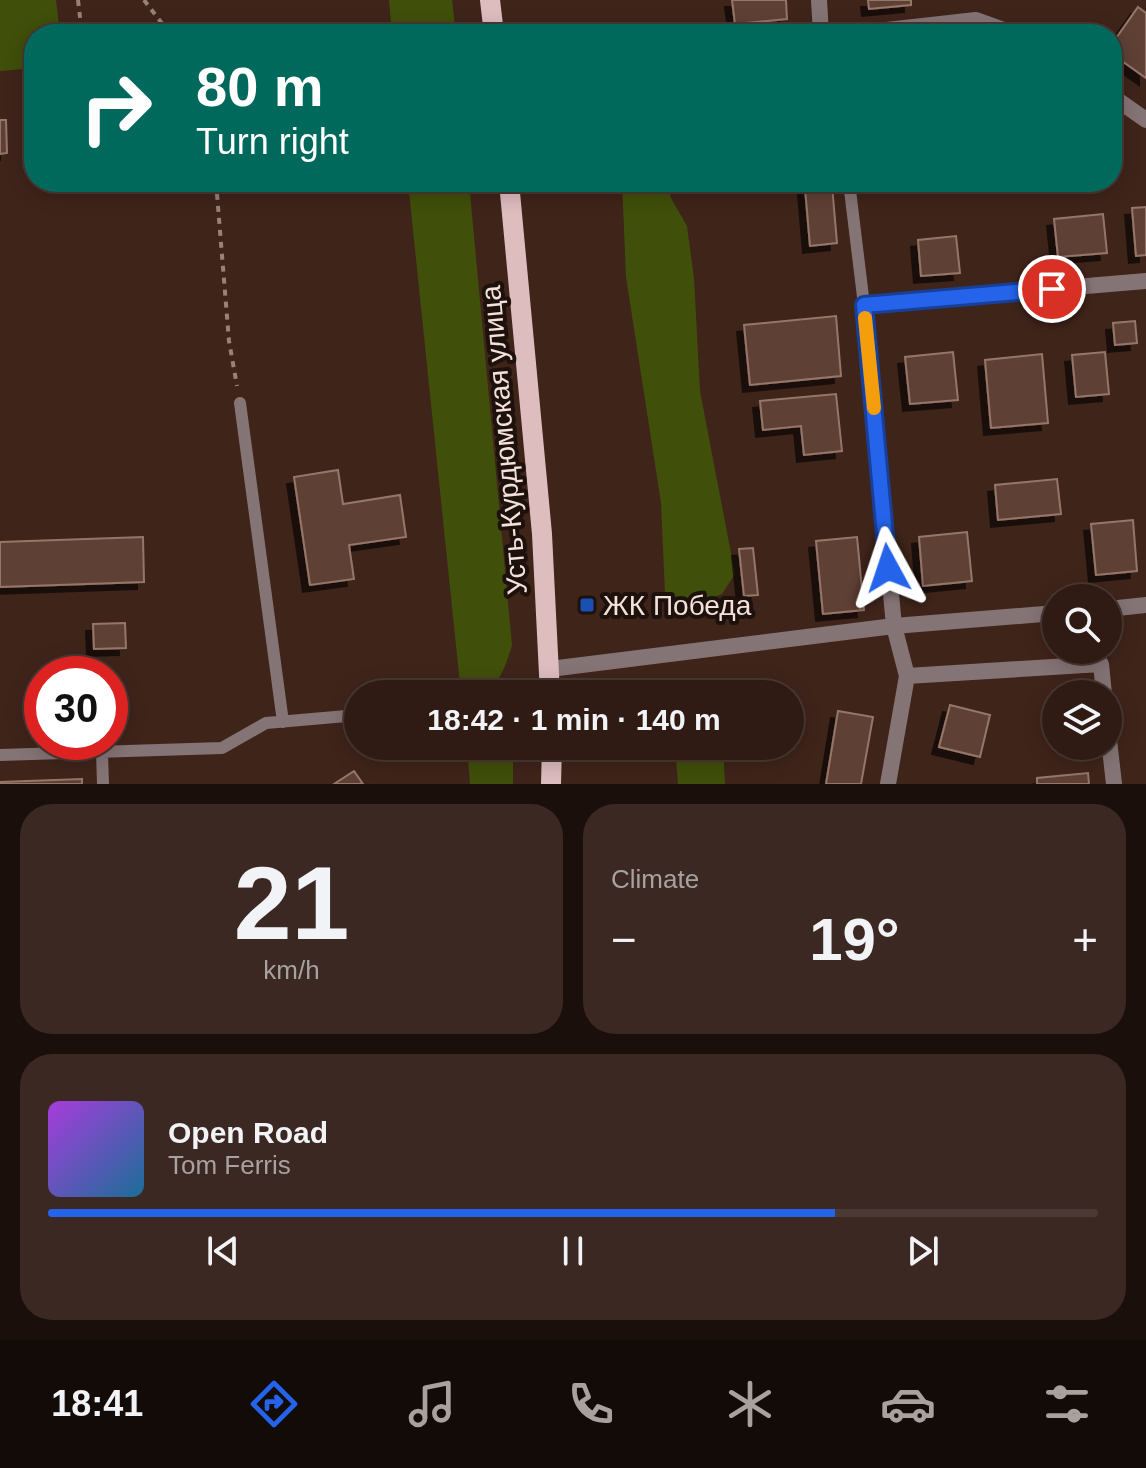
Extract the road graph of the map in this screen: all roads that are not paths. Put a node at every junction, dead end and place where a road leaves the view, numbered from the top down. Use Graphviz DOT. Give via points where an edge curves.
graph roads {
  1 [pos="490,0"];
  2 [pos="819,0"];
  3 [pos="493,24"];
  4 [pos="820,24"];
  5 [pos="940,24"];
  6 [pos="987,24"];
  7 [pos="1122,103"];
  8 [pos="1146,120"];
  9 [pos="510,192"];
  10 [pos="850,192"];
  11 [pos="1146,281"];
  12 [pos="864,305"];
  13 [pos="240,403"];
  14 [pos="1146,605"];
  15 [pos="1122,608"];
  16 [pos="1042,614"];
  17 [pos="894,626"];
  18 [pos="1042,663"];
  19 [pos="550,669"];
  20 [pos="907,676"];
  21 [pos="550,680"];
  22 [pos="344,716"];
  23 [pos="283,722"];
  24 [pos="128,751"];
  25 [pos="24,754"];
  26 [pos="0,755"];
  27 [pos="102,760"];
  28 [pos="552,760"];
  29 [pos="1111,760"];
  30 [pos="103,784"];
  31 [pos="551,784"];
  32 [pos="888,784"];
  33 [pos="1114,784"];
  1 -- 3 [label="main road"];
  2 -- 4 [label="street"];
  5 -- 6 [label="street"];
  7 -- 8 [label="street"];
  9 -- 19 [label="main road, Усть-Курдюмская улица"];
  10 -- 12 [label="lane"];
  11 -- 12 [label="street"];
  12 -- 17 [label="street"];
  13 -- 23 [label="lane"];
  14 -- 15 [label="street"];
  16 -- 17 [label="street"];
  17 -- 19 [label="street"];
  17 -- 20 [label="street"];
  18 -- 20 [label="street"];
  19 -- 21 [label="main road, Усть-Курдюмская улица"];
  20 -- 32 [label="street"];
  22 -- 23 [label="lane"];
  23 -- 24 [label="lane" via="266,723 222,748"];
  25 -- 26 [label="lane"];
  27 -- 30 [label="lane"];
  28 -- 31 [label="main road"];
  29 -- 33 [label="street"];
}
